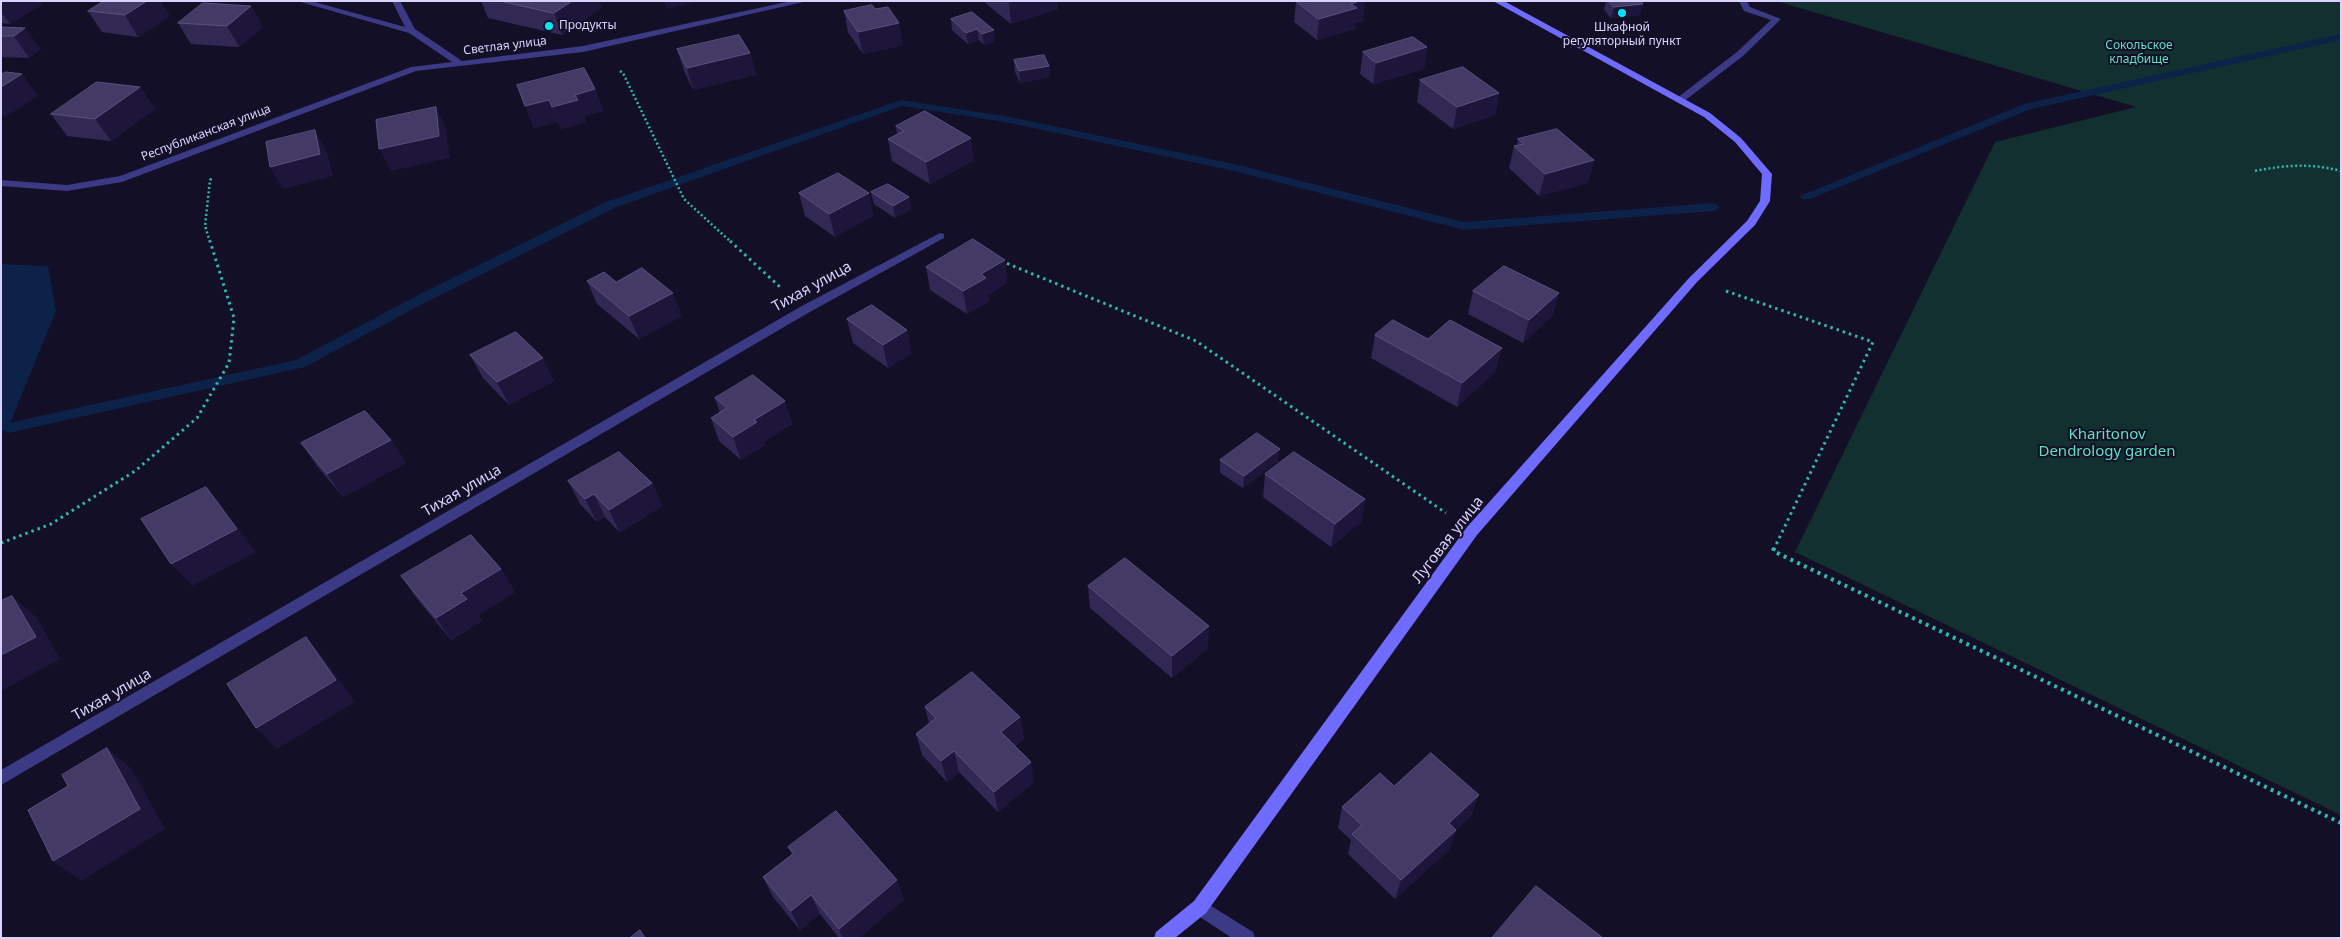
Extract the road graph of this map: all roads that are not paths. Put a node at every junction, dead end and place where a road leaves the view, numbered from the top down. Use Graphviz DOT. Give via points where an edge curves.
graph roads {
  1 [pos="301,1"];
  2 [pos="396,1"];
  3 [pos="804,1"];
  4 [pos="1497,1"];
  5 [pos="1744,1"];
  6 [pos="412,31"];
  7 [pos="461,64"];
  8 [pos="414,69"];
  9 [pos="1680,100"];
  10 [pos="1,183"];
  11 [pos="940,236"];
  12 [pos="1,778"];
  13 [pos="1200,907"];
  14 [pos="1162,938"];
  15 [pos="1247,938"];
  1 -- 6 [label="street"];
  2 -- 6 [label="street"];
  3 -- 7 [label="street, Светлая улица" via="583,49"];
  4 -- 9 [label="street"];
  5 -- 9 [label="street" via="1747,9 1777,19 1740,54"];
  6 -- 7 [label="street"];
  7 -- 8 [label="street, Светлая улица"];
  8 -- 10 [label="street, Республиканская улица" via="122,179 67,188"];
  9 -- 13 [label="street, Луговая улица" via="1707,115 1738,140 1767,174 1765,201 1751,223 1693,280 1472,531"];
  11 -- 12 [label="street, Тихая улица" via="804,310"];
  13 -- 14 [label="street, Луговая улица"];
  13 -- 15 [label="street"];
}
